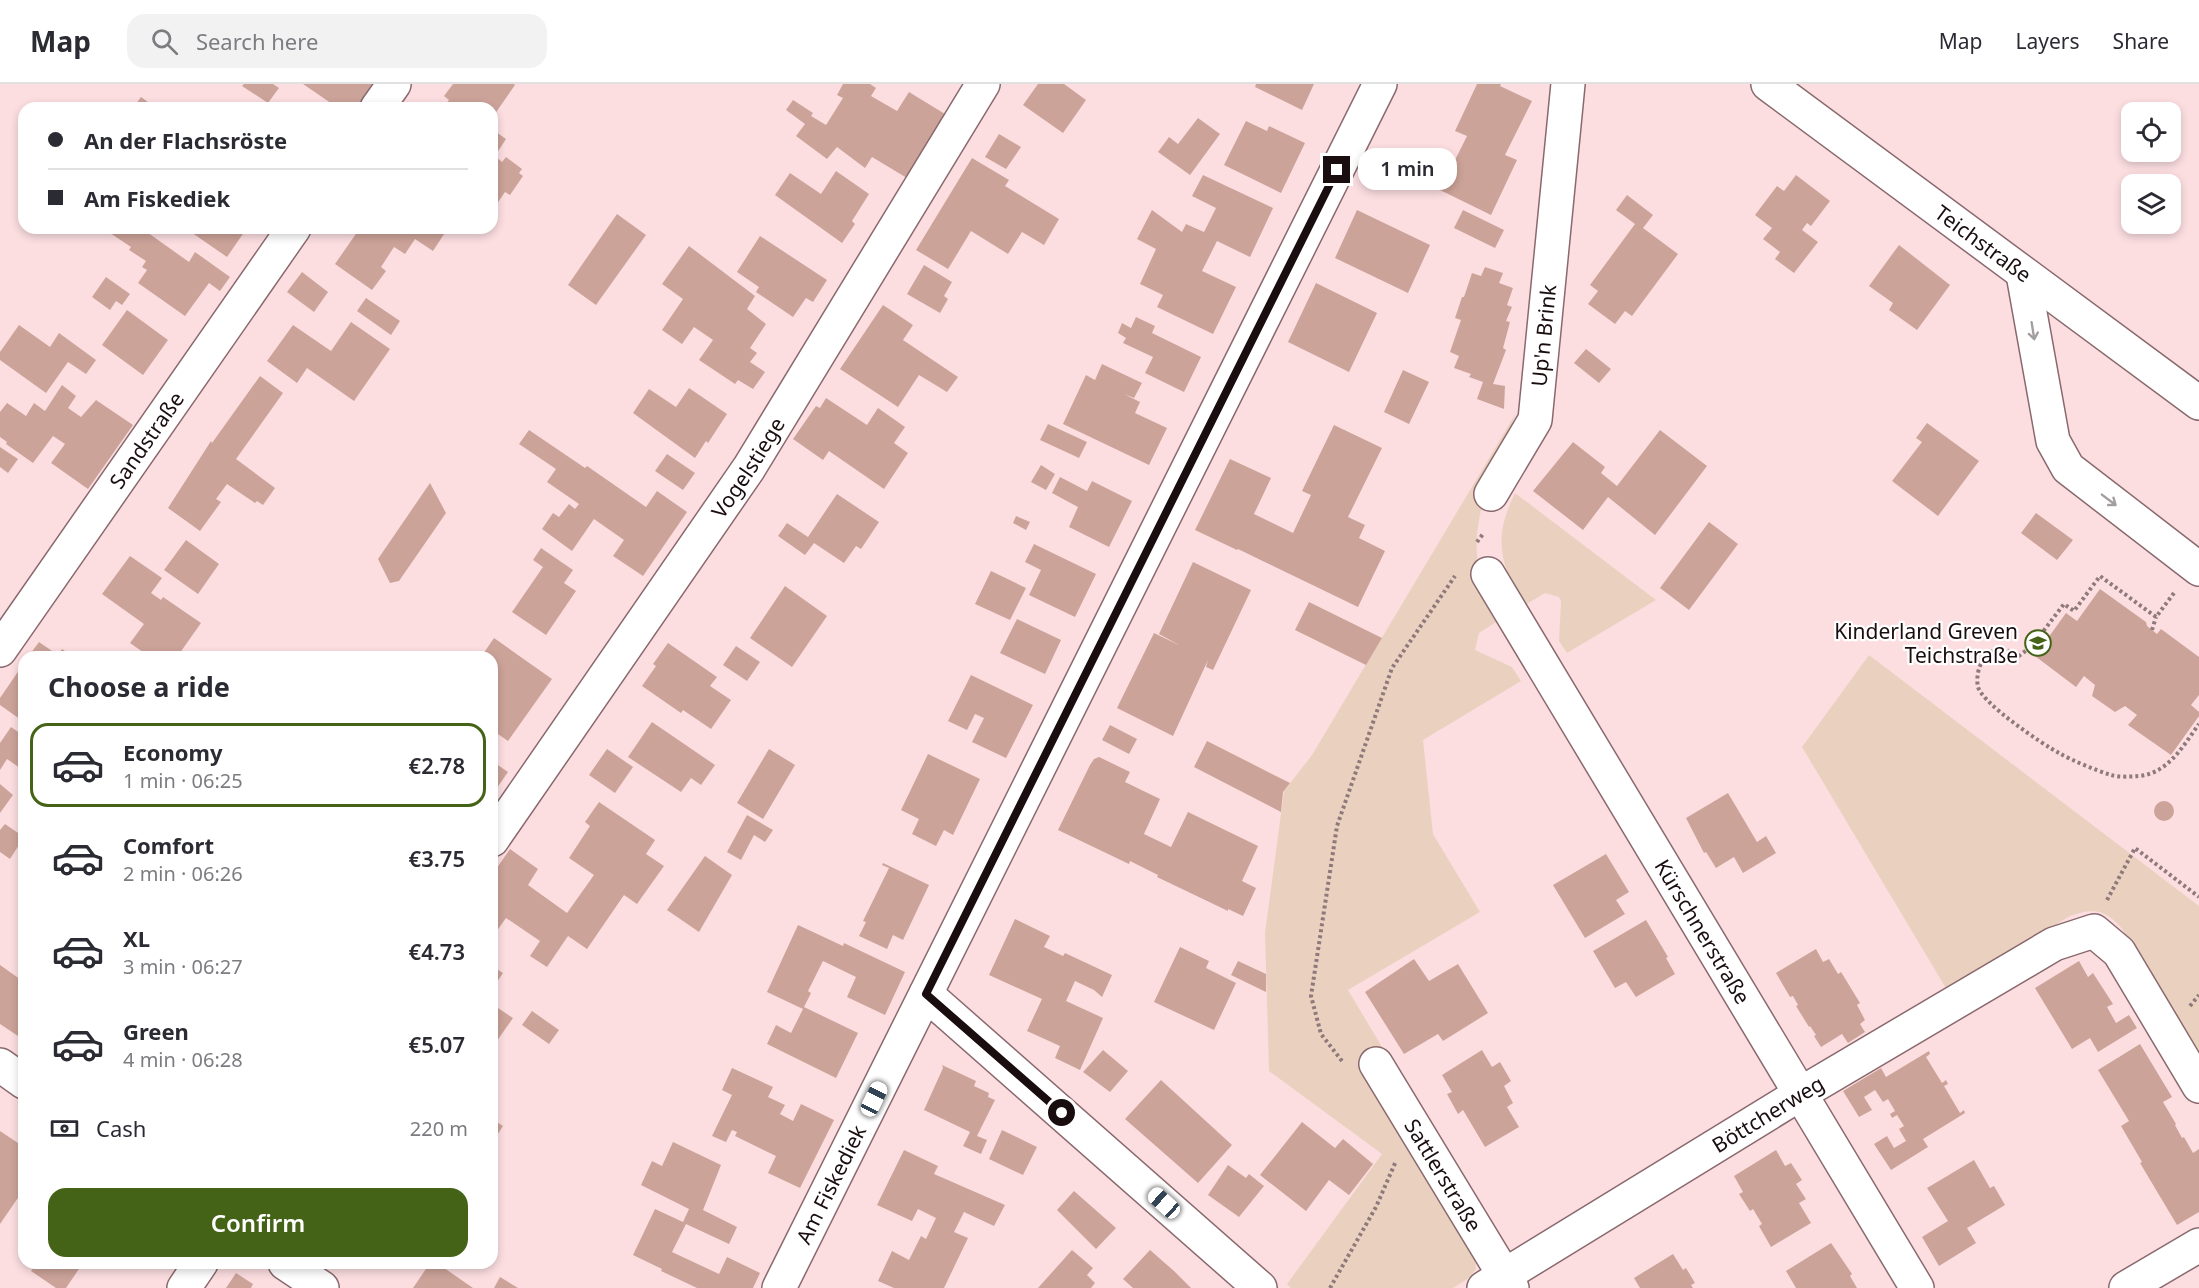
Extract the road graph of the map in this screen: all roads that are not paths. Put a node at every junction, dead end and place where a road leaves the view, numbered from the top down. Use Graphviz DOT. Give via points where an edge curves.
graph roads {
  1 [pos="394,84"];
  2 [pos="983,84"];
  3 [pos="1380,84"];
  4 [pos="1568,84"];
  5 [pos="1768,84"];
  6 [pos="381,102"];
  7 [pos="290,234"];
  8 [pos="2023,274"];
  9 [pos="2199,403"];
  10 [pos="1491,494"];
  11 [pos="2197,568"];
  12 [pos="1472,573"];
  13 [pos="0,650"];
  14 [pos="498,831"];
  15 [pos="926,994"];
  16 [pos="0,1065"];
  17 [pos="1361,1066"];
  18 [pos="18,1078"];
  19 [pos="2199,1086"];
  20 [pos="1800,1094"];
  21 [pos="2199,1245"];
  22 [pos="197,1269"];
  23 [pos="294,1269"];
  24 [pos="1500,1284"];
  25 [pos="184,1288"];
  26 [pos="322,1288"];
  27 [pos="779,1288"];
  28 [pos="1260,1288"];
  29 [pos="1917,1288"];
  30 [pos="2126,1288"];
  1 -- 6 [label="street"];
  2 -- 14 [label="street, Vogelstiege" via="748,468"];
  3 -- 15 [label="street, Am Fiskediek"];
  4 -- 10 [label="street, Up'n Brink" via="1535,420"];
  5 -- 8 [label="street, Teichstraße"];
  7 -- 13 [label="street, Sandstraße"];
  8 -- 9 [label="street, Teichstraße"];
  8 -- 11 [label="street, one-way" via="2053,441 2068,468"];
  12 -- 20 [label="street, Kürschnerstraße"];
  15 -- 27 [label="street, Am Fiskediek"];
  15 -- 28 [label="street"];
  16 -- 18 [label="street"];
  17 -- 24 [label="street, Sattlerstraße"];
  19 -- 20 [label="street, Böttcherweg" via="2119,952 2094,931 2054,944"];
  20 -- 24 [label="street, Böttcherweg"];
  20 -- 29 [label="street, Kürschnerstraße"];
  21 -- 30 [label="street"];
  22 -- 25 [label="street"];
  23 -- 26 [label="street"];
}
